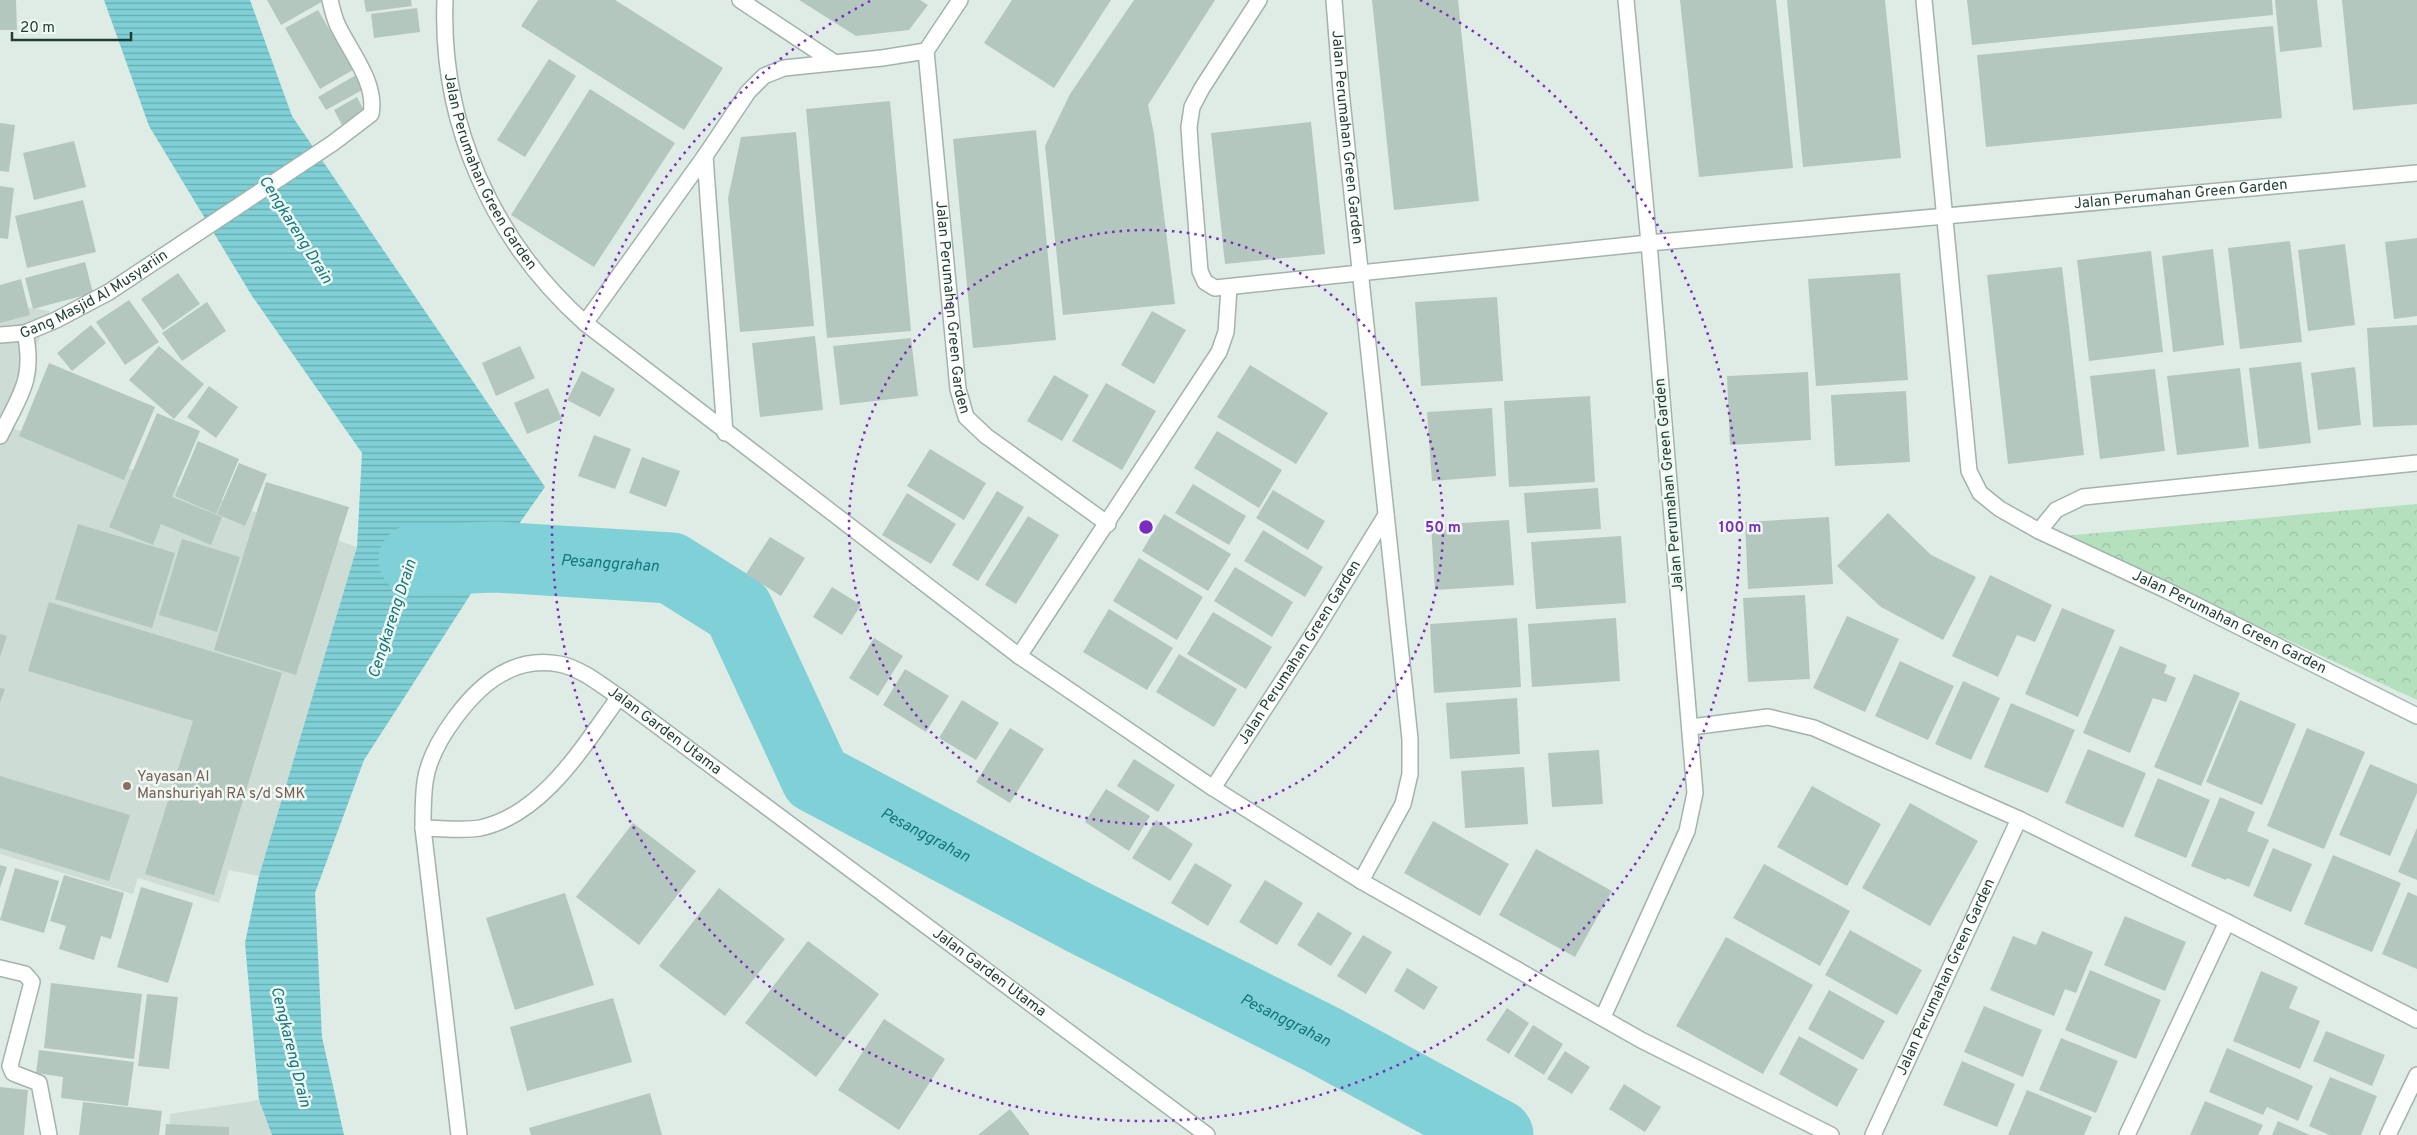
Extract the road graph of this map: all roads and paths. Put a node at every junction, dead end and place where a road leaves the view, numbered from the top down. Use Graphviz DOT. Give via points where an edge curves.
graph roads {
  1 [pos="330,0"];
  2 [pos="445,0"];
  3 [pos="740,0"];
  4 [pos="960,0"];
  5 [pos="1259,0"];
  6 [pos="1334,0"];
  7 [pos="1626,0"];
  8 [pos="1924,0"];
  9 [pos="926,51"];
  10 [pos="832,61"];
  11 [pos="706,156"];
  12 [pos="2417,173"];
  13 [pos="1944,216"];
  14 [pos="1649,243"];
  15 [pos="1361,273"];
  16 [pos="1229,288"];
  17 [pos="584,323"];
  18 [pos="24,333"];
  19 [pos="0,335"];
  20 [pos="725,433"];
  21 [pos="0,436"];
  22 [pos="2417,463"];
  23 [pos="1386,515"];
  24 [pos="1108,524"];
  25 [pos="2039,531"];
  26 [pos="1019,656"];
  27 [pos="619,697"];
  28 [pos="2417,716"];
  29 [pos="1691,727"];
  30 [pos="1213,788"];
  31 [pos="2019,819"];
  32 [pos="423,828"];
  33 [pos="1361,881"];
  34 [pos="2227,922"];
  35 [pos="0,968"];
  36 [pos="1603,1018"];
  37 [pos="2417,1020"];
  38 [pos="2417,1075"];
  39 [pos="49,1135"];
  40 [pos="459,1135"];
  41 [pos="1207,1135"];
  42 [pos="1831,1135"];
  43 [pos="1873,1135"];
  44 [pos="2127,1135"];
  45 [pos="2388,1135"];
  1 -- 18 [label="street, Gang Masjid Al Musyariin" via="337,24 368,81 371,114 333,143 109,292"];
  2 -- 17 [label="street, Jalan Perumahan Green Garden" via="444,28 450,90 466,146 491,206 523,258 558,299"];
  3 -- 10 [label="street"];
  4 -- 9 [label="street"];
  5 -- 16 [label="street, Jalan Perumahan Green Garden" via="1202,88 1192,107 1189,127 1200,271 1205,282 1215,288"];
  6 -- 15 [label="street, Jalan Perumahan Green Garden"];
  7 -- 14 [label="street, Jalan Perumahan Green Garden"];
  8 -- 13 [label="street, Jalan Perumahan Green Garden"];
  9 -- 10 [label="street"];
  9 -- 24 [label="street, Jalan Perumahan Green Garden" via="958,389 966,417 986,436"];
  10 -- 11 [label="street" via="784,68 764,76 748,92"];
  11 -- 17 [label="street"];
  11 -- 20 [label="street"];
  12 -- 13 [label="street, Jalan Perumahan Green Garden"];
  13 -- 14 [label="street, Jalan Perumahan Green Garden"];
  13 -- 25 [label="street, Jalan Perumahan Green Garden" via="1969,471 1980,493 2000,509"];
  14 -- 15 [label="street, Jalan Perumahan Green Garden"];
  14 -- 29 [label="street, Jalan Perumahan Green Garden"];
  15 -- 16 [label="street, Jalan Perumahan Green Garden"];
  15 -- 23 [label="street, Jalan Perumahan Green Garden"];
  16 -- 24 [label="street" via="1226,332 1220,352"];
  17 -- 20 [label="street, Jalan Perumahan Green Garden"];
  18 -- 19 [label="street, Gang Masjid Al Musyariin"];
  18 -- 21 [label="street" via="29,354 27,380"];
  20 -- 26 [label="street, Jalan Perumahan Green Garden"];
  22 -- 25 [label="street" via="2083,497 2056,510"];
  23 -- 30 [label="street, Jalan Perumahan Green Garden"];
  23 -- 33 [label="street, Jalan Perumahan Green Garden" via="1410,739 1410,774 1403,804"];
  24 -- 26 [label="street"];
  25 -- 28 [label="street, Jalan Perumahan Green Garden" via="2168,591"];
  26 -- 30 [label="street, Jalan Perumahan Green Garden"];
  27 -- 32 [label="street" via="562,774 527,806 502,822 479,828"];
  27 -- 32 [label="street, Jalan Garden Utama" via="576,669 560,664 534,663 506,671 469,700 433,755 425,781"];
  27 -- 41 [label="street, Jalan Garden Utama"];
  29 -- 31 [label="street" via="1768,717 1814,728"];
  29 -- 36 [label="street, Jalan Perumahan Green Garden" via="1695,793 1688,831"];
  30 -- 33 [label="street, Jalan Perumahan Green Garden"];
  31 -- 34 [label="street"];
  31 -- 43 [label="street, Jalan Perumahan Green Garden"];
  32 -- 40 [label="street, Jalan Garden Utama"];
  33 -- 36 [label="street, Jalan Perumahan Green Garden"];
  34 -- 37 [label="street"];
  34 -- 44 [label="street"];
  35 -- 39 [label="street" via="25,974 32,982 10,1066 13,1073 39,1083"];
  36 -- 42 [label="street, Jalan Perumahan Green Garden"];
  38 -- 45 [label="street"];
}
